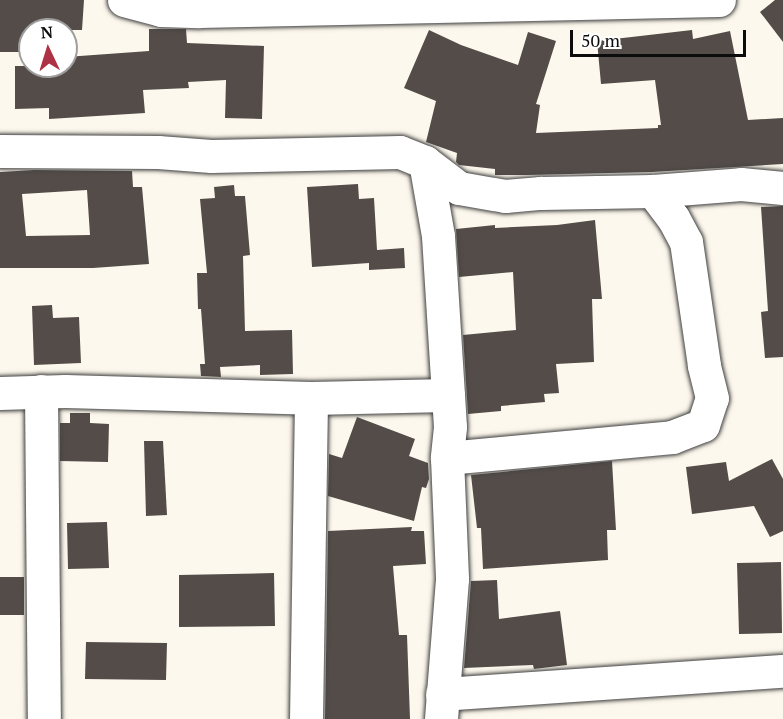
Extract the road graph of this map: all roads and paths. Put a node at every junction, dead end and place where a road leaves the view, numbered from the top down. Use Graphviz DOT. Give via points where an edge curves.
graph roads {
  1 [pos="124,0"];
  2 [pos="719,0"];
  3 [pos="0,152"];
  4 [pos="425,162"];
  5 [pos="783,189"];
  6 [pos="653,191"];
  7 [pos="41,392"];
  8 [pos="0,393"];
  9 [pos="448,395"];
  10 [pos="311,398"];
  11 [pos="447,458"];
  12 [pos="783,671"];
  13 [pos="442,707"];
  14 [pos="44,719"];
  15 [pos="306,719"];
  1 -- 2 [label="street" via="161,10 199,11"];
  3 -- 4 [label="street" via="211,156 400,152"];
  4 -- 6 [label="street" via="459,188 505,196"];
  4 -- 9 [label="street" via="438,236"];
  5 -- 6 [label="street" via="741,184"];
  6 -- 11 [label="street" via="686,242 712,398 703,425 672,437"];
  7 -- 8 [label="street"];
  7 -- 10 [label="street"];
  7 -- 14 [label="street"];
  9 -- 10 [label="street"];
  9 -- 11 [label="street"];
  10 -- 15 [label="street"];
  11 -- 13 [label="street" via="452,579"];
  12 -- 13 [label="street"];
}
